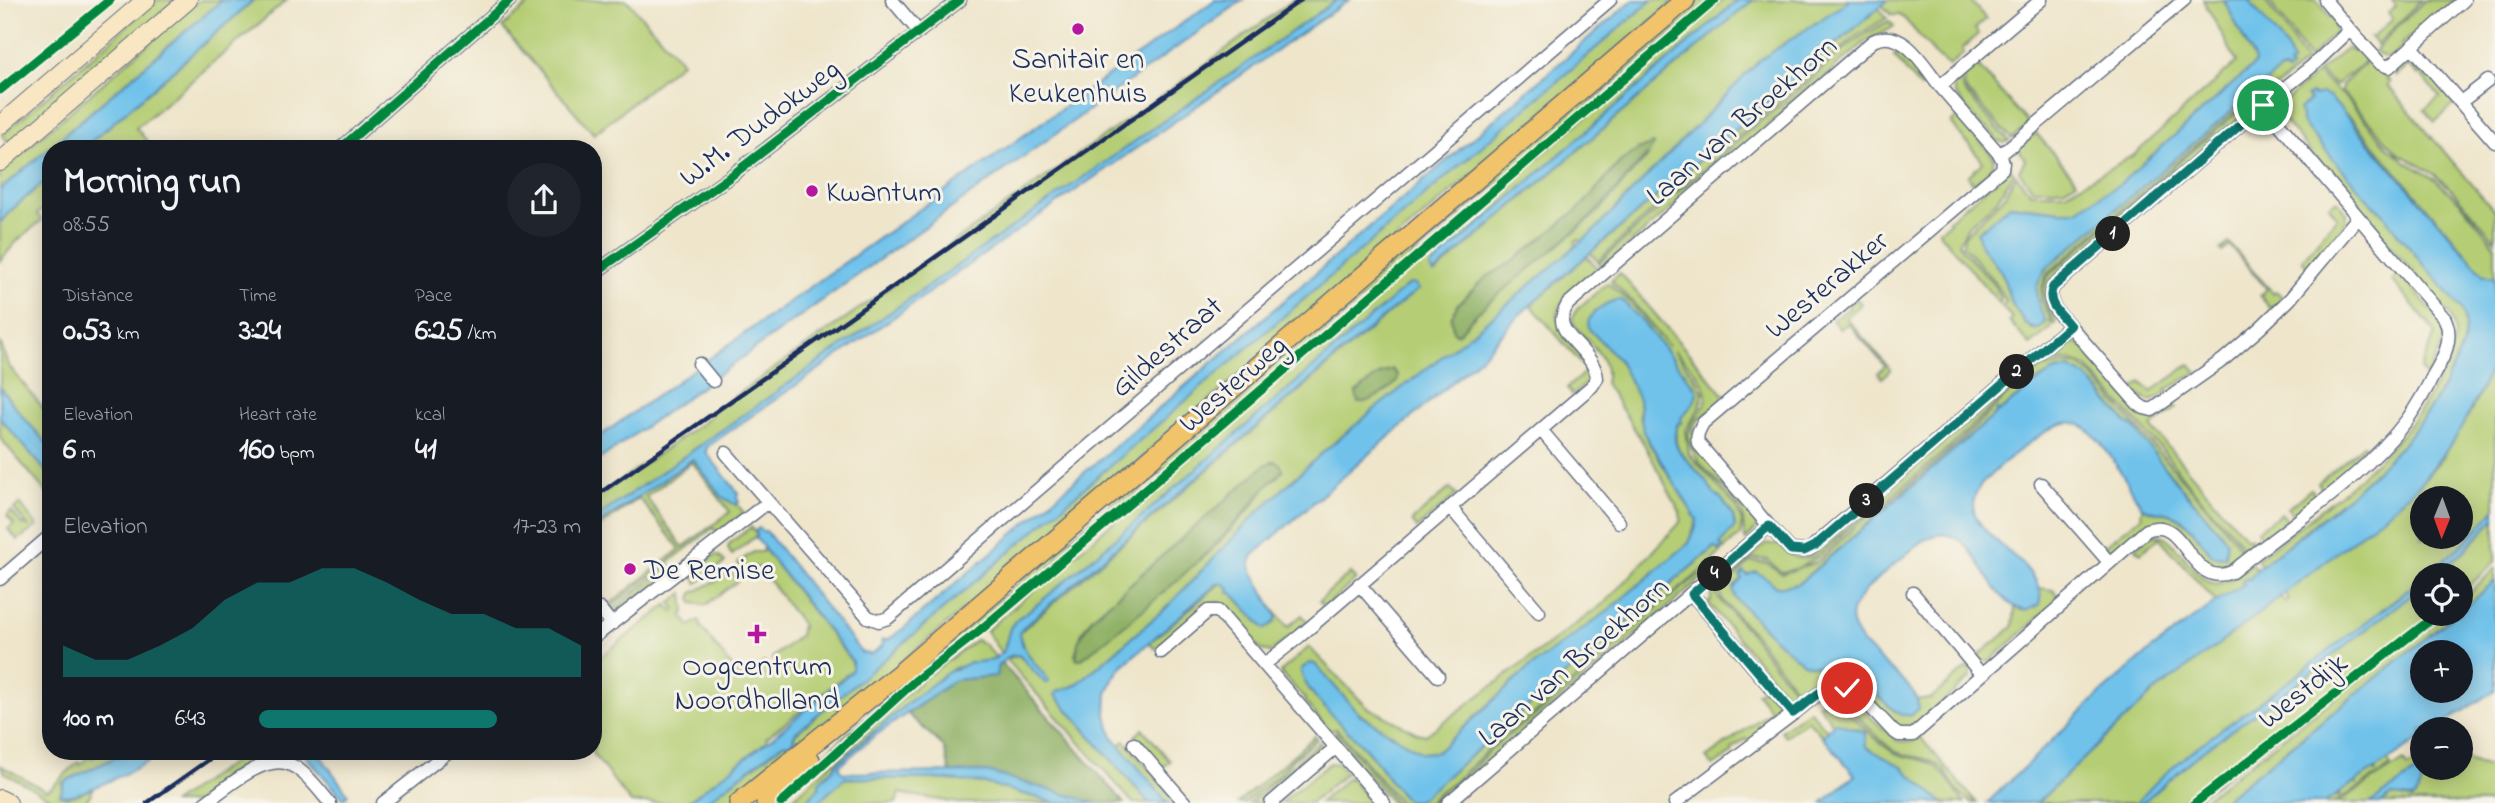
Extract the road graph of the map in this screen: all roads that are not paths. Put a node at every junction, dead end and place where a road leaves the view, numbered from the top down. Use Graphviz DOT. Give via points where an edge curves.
graph roads {
  1 [pos="146,0"];
  2 [pos="188,0"];
  3 [pos="510,0"];
  4 [pos="892,0"];
  5 [pos="1610,0"];
  6 [pos="1685,0"];
  7 [pos="2040,0"];
  8 [pos="2184,0"];
  9 [pos="2325,0"];
  10 [pos="2464,0"];
  11 [pos="953,2"];
  12 [pos="2350,30"];
  13 [pos="919,32"];
  14 [pos="2413,48"];
  15 [pos="2488,80"];
  16 [pos="1940,86"];
  17 [pos="2462,102"];
  18 [pos="2263,105"];
  19 [pos="0,125"];
  20 [pos="350,140"];
  21 [pos="2495,142"];
  22 [pos="2000,155"];
  23 [pos="0,162"];
  24 [pos="2358,217"];
  25 [pos="602,268"];
  26 [pos="2070,326"];
  27 [pos="699,364"];
  28 [pos="713,381"];
  29 [pos="1541,430"];
  30 [pos="726,453"];
  31 [pos="2042,484"];
  32 [pos="767,503"];
  33 [pos="1450,507"];
  34 [pos="1619,522"];
  35 [pos="1769,526"];
  36 [pos="42,543"];
  37 [pos="2109,562"];
  38 [pos="0,579"];
  39 [pos="1359,584"];
  40 [pos="1913,593"];
  41 [pos="1692,594"];
  42 [pos="602,612"];
  43 [pos="1539,612"];
  44 [pos="612,624"];
  45 [pos="602,631"];
  46 [pos="1161,652"];
  47 [pos="1265,663"];
  48 [pos="904,670"];
  49 [pos="1981,674"];
  50 [pos="1438,676"];
  51 [pos="1793,713"];
  52 [pos="1134,744"];
  53 [pos="1335,748"];
  54 [pos="438,760"];
  55 [pos="0,799"];
  56 [pos="8,803"];
  57 [pos="205,803"];
  58 [pos="330,803"];
  59 [pos="383,803"];
  60 [pos="739,803"];
  61 [pos="766,803"];
  62 [pos="1185,803"];
  63 [pos="1271,803"];
  64 [pos="1384,803"];
  65 [pos="1448,803"];
  66 [pos="1675,803"];
  1 -- 19 [label="main road"];
  2 -- 23 [label="main road"];
  3 -- 20 [label="street"];
  4 -- 13 [label="street"];
  5 -- 32 [label="street, Gildestraat" via="887,618 868,617"];
  6 -- 48 [label="main road, Westerweg"];
  7 -- 16 [label="street"];
  8 -- 22 [label="street"];
  9 -- 12 [label="street"];
  10 -- 14 [label="street"];
  11 -- 13 [label="street, W.M. Dudokweg"];
  12 -- 14 [label="street" via="2384,67 2392,66"];
  12 -- 18 [label="street"];
  13 -- 25 [label="street, W.M. Dudokweg"];
  14 -- 17 [label="street"];
  15 -- 17 [label="street"];
  16 -- 22 [label="street"];
  16 -- 29 [label="street, Laan van Broekhorn" via="1904,43 1891,36 1873,41 1567,304 1561,318 1564,327 1592,362 1597,378"];
  17 -- 21 [label="street"];
  18 -- 24 [label="street"];
  18 -- 26 [label="street" via="2053,287 2050,302"];
  22 -- 35 [label="street, Westerakker" via="2002,169 1699,429 1698,443"];
  24 -- 26 [label="street" via="2260,328 2152,410 2138,404"];
  24 -- 37 [label="street" via="2441,311 2448,325 2442,360 2408,419 2343,484 2232,572 2216,575 2206,571 2173,534 2157,528 2147,530"];
  26 -- 35 [label="street" via="1810,549 1791,550"];
  27 -- 28 [label="street"];
  29 -- 33 [label="street, Laan van Broekhorn"];
  29 -- 34 [label="street"];
  30 -- 32 [label="street, Gildestraat"];
  31 -- 37 [label="street"];
  32 -- 44 [label="street"];
  33 -- 39 [label="street, Laan van Broekhorn"];
  33 -- 43 [label="street, Laan van Broekhorn"];
  35 -- 41 [label="street, Laan van Broekhorn"];
  36 -- 38 [label="street"];
  37 -- 49 [label="street"];
  39 -- 47 [label="street, Laan van Broekhorn"];
  39 -- 50 [label="street"];
  40 -- 49 [label="street"];
  41 -- 51 [label="street"];
  41 -- 65 [label="street, Laan van Broekhorn"];
  42 -- 44 [label="street"];
  44 -- 45 [label="street"];
  46 -- 47 [label="street" via="1208,611 1215,610"];
  47 -- 53 [label="street"];
  48 -- 60 [label="main road, Westerweg"];
  48 -- 61 [label="main road, Westerweg"];
  49 -- 51 [label="street" via="1913,735 1899,735 1842,685 1828,687"];
  51 -- 66 [label="street"];
  52 -- 62 [label="street"];
  53 -- 63 [label="street"];
  53 -- 64 [label="street"];
  54 -- 59 [label="street"];
  55 -- 56 [label="main road"];
  57 -- 58 [label="street" via="262,764 280,761 302,773"];
}
